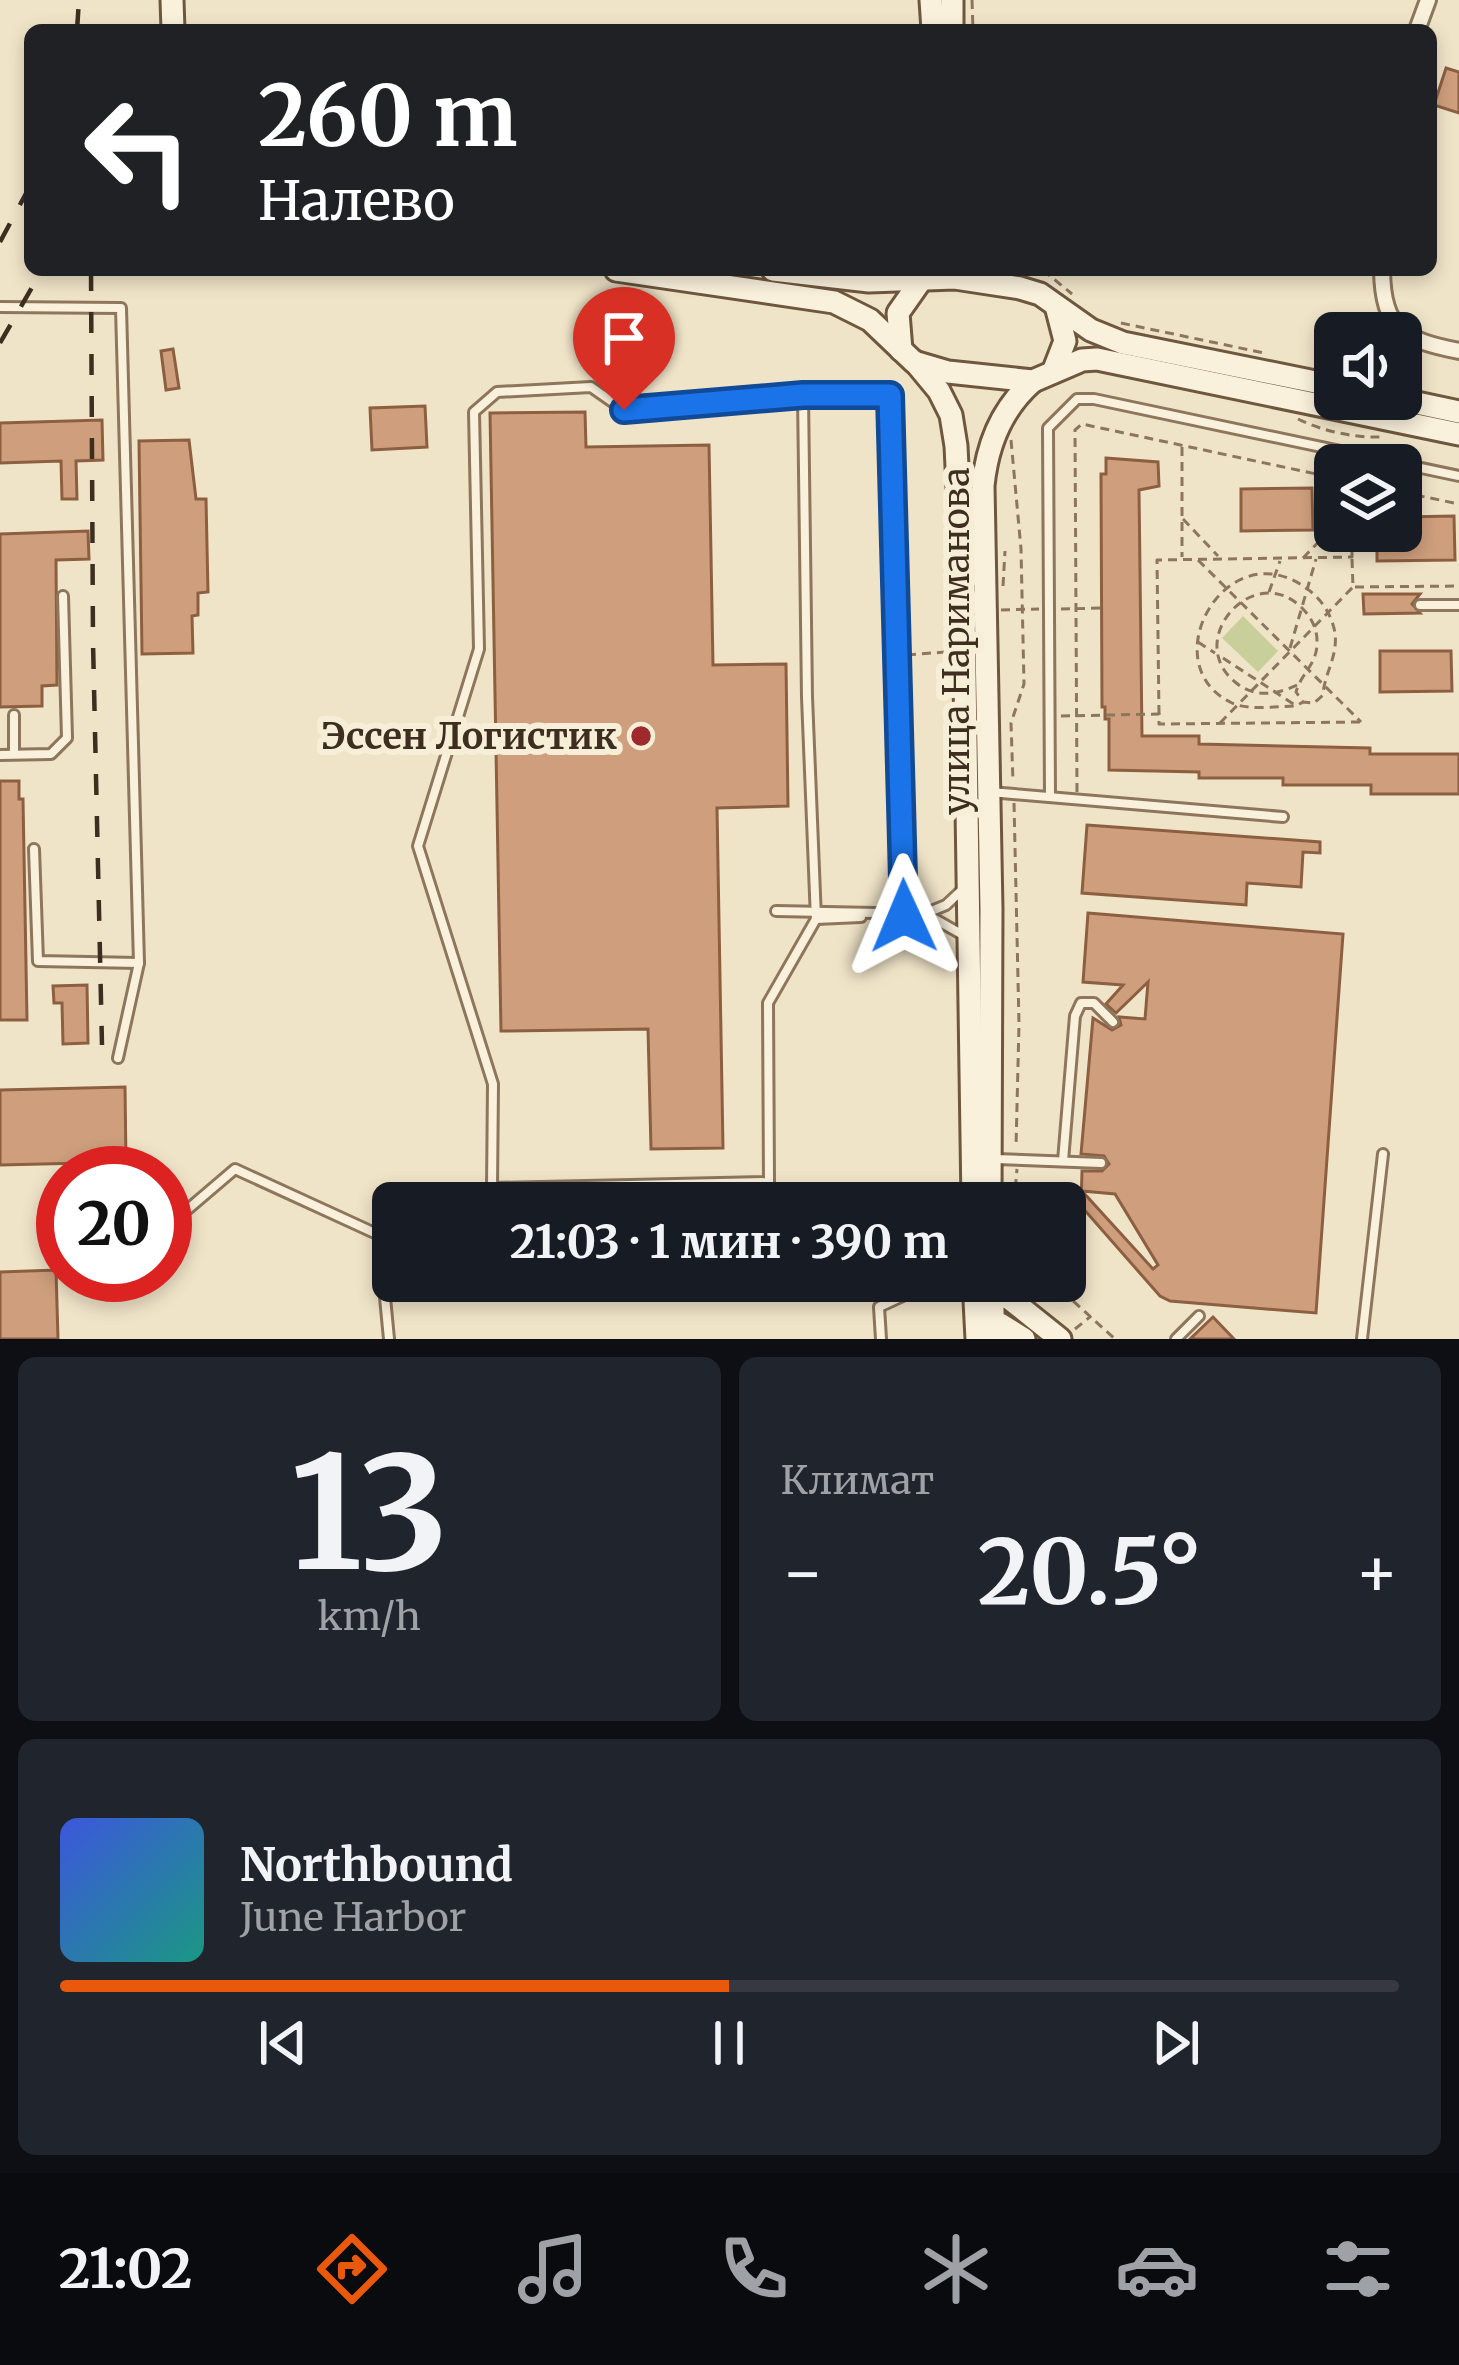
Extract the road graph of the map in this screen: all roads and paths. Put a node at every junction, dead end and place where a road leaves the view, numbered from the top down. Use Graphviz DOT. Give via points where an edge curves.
graph roads {
  1 [pos="657,276"];
  2 [pos="814,276"];
  3 [pos="924,276"];
  4 [pos="1047,276"];
  5 [pos="1382,276"];
  6 [pos="1015,279"];
  7 [pos="1067,303"];
  8 [pos="0,307"];
  9 [pos="1114,321"];
  10 [pos="1213,341"];
  11 [pos="1459,351"];
  12 [pos="908,356"];
  13 [pos="1043,376"];
  14 [pos="1314,382"];
  15 [pos="803,395"];
  16 [pos="1422,404"];
  17 [pos="1459,412"];
  18 [pos="1296,418"];
  19 [pos="1011,430"];
  20 [pos="1459,434"];
  21 [pos="1384,436"];
  22 [pos="1182,445"];
  23 [pos="1314,473"];
  24 [pos="1459,476"];
  25 [pos="1422,497"];
  26 [pos="1459,505"];
  27 [pos="1182,518"];
  28 [pos="1314,547"];
  29 [pos="1352,552"];
  30 [pos="1317,557"];
  31 [pos="1352,557"];
  32 [pos="1281,558"];
  33 [pos="1304,558"];
  34 [pos="1182,559"];
  35 [pos="1197,559"];
  36 [pos="1220,559"];
  37 [pos="1275,576"];
  38 [pos="1459,586"];
  39 [pos="1353,587"];
  40 [pos="1226,588"];
  41 [pos="1307,588"];
  42 [pos="1268,593"];
  43 [pos="63,596"];
  44 [pos="1240,602"];
  45 [pos="1420,604"];
  46 [pos="1459,605"];
  47 [pos="1301,607"];
  48 [pos="1328,612"];
  49 [pos="1314,626"];
  50 [pos="1198,642"];
  51 [pos="1290,651"];
  52 [pos="947,652"];
  53 [pos="889,656"];
  54 [pos="1219,656"];
  55 [pos="1310,670"];
  56 [pos="1259,682"];
  57 [pos="1323,684"];
  58 [pos="1297,685"];
  59 [pos="1251,691"];
  60 [pos="1277,693"];
  61 [pos="1304,702"];
  62 [pos="1236,706"];
  63 [pos="1296,706"];
  64 [pos="1159,714"];
  65 [pos="14,715"];
  66 [pos="1049,716"];
  67 [pos="1077,716"];
  68 [pos="1219,724"];
  69 [pos="14,754"];
  70 [pos="0,755"];
  71 [pos="989,792"];
  72 [pos="1014,794"];
  73 [pos="1050,797"];
  74 [pos="1077,800"];
  75 [pos="1282,817"];
  76 [pos="34,849"];
  77 [pos="967,885"];
  78 [pos="776,911"];
  79 [pos="926,914"];
  80 [pos="904,916"];
  81 [pos="816,919"];
  82 [pos="969,939"];
  83 [pos="139,963"];
  84 [pos="1114,1022"];
  85 [pos="118,1058"];
  86 [pos="1383,1154"];
  87 [pos="991,1159"];
  88 [pos="1017,1160"];
  89 [pos="1063,1161"];
  90 [pos="1102,1163"];
  91 [pos="974,1182"];
  92 [pos="991,1182"];
  93 [pos="1015,1182"];
  94 [pos="192,1206"];
  95 [pos="888,1302"];
  96 [pos="984,1302"];
  97 [pos="1014,1302"];
  98 [pos="1075,1302"];
  99 [pos="1091,1316"];
  100 [pos="1199,1316"];
  101 [pos="985,1332"];
  102 [pos="1065,1337"];
  103 [pos="389,1339"];
  104 [pos="881,1339"];
  105 [pos="1024,1339"];
  106 [pos="1114,1339"];
  107 [pos="1176,1339"];
  108 [pos="1362,1339"];
  1 -- 12 [label="main road" via="834,302 870,320"];
  2 -- 3 [label="main road"];
  3 -- 6 [label="main road"];
  3 -- 12 [label="main road" via="898,313"];
  4 -- 7 [label="path"];
  5 -- 11 [label="street" via="1385,308 1398,328 1418,342"];
  6 -- 7 [label="main road"];
  7 -- 13 [label="main road" via="1065,341"];
  7 -- 14 [label="main road" via="1090,330 1123,343"];
  8 -- 83 [label="lane" via="121,308"];
  9 -- 10 [label="path"];
  12 -- 13 [label="main road" via="948,372"];
  12 -- 77 [label="main road, улица Нариманова" via="939,391 956,446"];
  13 -- 20 [label="main road" via="1097,359"];
  13 -- 71 [label="main road, улица Нариманова" via="1019,393 999,424 985,466"];
  15 -- 80 [label="lane" via="890,395"];
  15 -- 81 [label="lane"];
  15 -- 81 [label="lane" via="624,410 591,387 496,392 474,412 479,649 418,846 493,1084 492,1188 769,1182 768,1003"];
  16 -- 17 [label="main road"];
  18 -- 21 [label="path"];
  19 -- 72 [label="path" via="1024,684 1010,723"];
  22 -- 23 [label="path"];
  22 -- 27 [label="path"];
  22 -- 67 [label="path" via="1082,424 1075,430"];
  24 -- 66 [label="lane" via="1077,399 1048,428"];
  25 -- 26 [label="path"];
  27 -- 34 [label="path"];
  27 -- 36 [label="path"];
  28 -- 33 [label="path"];
  29 -- 31 [label="path"];
  30 -- 31 [label="path"];
  30 -- 33 [label="path"];
  30 -- 41 [label="path"];
  31 -- 39 [label="path"];
  32 -- 33 [label="path"];
  32 -- 36 [label="path"];
  32 -- 37 [label="path"];
  34 -- 35 [label="path"];
  34 -- 64 [label="path" via="1157,560"];
  35 -- 36 [label="path"];
  35 -- 40 [label="path"];
  37 -- 40 [label="path"];
  37 -- 41 [label="path"];
  37 -- 42 [label="path"];
  38 -- 39 [label="path"];
  39 -- 48 [label="path"];
  40 -- 44 [label="path"];
  40 -- 50 [label="path" via="1209,605"];
  41 -- 47 [label="path"];
  41 -- 48 [label="path"];
  42 -- 44 [label="path"];
  42 -- 47 [label="path"];
  43 -- 69 [label="lane" via="67,738 51,754"];
  44 -- 51 [label="path"];
  44 -- 54 [label="path" via="1220,625"];
  45 -- 46 [label="lane"];
  47 -- 49 [label="path"];
  47 -- 51 [label="path"];
  48 -- 49 [label="path"];
  48 -- 57 [label="path" via="1335,652"];
  49 -- 51 [label="path"];
  49 -- 55 [label="path"];
  50 -- 54 [label="path"];
  50 -- 62 [label="path" via="1210,685"];
  51 -- 55 [label="path"];
  51 -- 56 [label="path"];
  52 -- 53 [label="path"];
  54 -- 56 [label="path"];
  54 -- 59 [label="path" via="1227,674"];
  55 -- 57 [label="path"];
  55 -- 58 [label="path"];
  56 -- 59 [label="path"];
  56 -- 60 [label="path"];
  57 -- 61 [label="path" via="1319,700"];
  57 -- 68 [label="path" via="1361,722"];
  58 -- 60 [label="path"];
  58 -- 61 [label="path"];
  59 -- 60 [label="path"];
  59 -- 62 [label="path"];
  60 -- 63 [label="path"];
  61 -- 63 [label="path"];
  62 -- 63 [label="path"];
  62 -- 68 [label="path"];
  64 -- 67 [label="path"];
  64 -- 68 [label="path" via="1159,724"];
  65 -- 69 [label="lane"];
  66 -- 67 [label="path"];
  66 -- 73 [label="lane"];
  67 -- 74 [label="path"];
  69 -- 70 [label="lane"];
  71 -- 72 [label="lane"];
  71 -- 87 [label="main road, улица Нариманова"];
  72 -- 73 [label="lane"];
  72 -- 88 [label="path"];
  73 -- 74 [label="lane"];
  74 -- 75 [label="lane"];
  76 -- 83 [label="lane" via="38,961"];
  77 -- 79 [label="lane"];
  77 -- 82 [label="main road, улица Нариманова"];
  78 -- 79 [label="lane"];
  79 -- 80 [label="lane"];
  79 -- 82 [label="lane"];
  80 -- 81 [label="lane"];
  82 -- 91 [label="main road, улица Нариманова"];
  83 -- 85 [label="lane"];
  84 -- 89 [label="lane" via="1081,1003"];
  86 -- 108 [label="lane"];
  87 -- 88 [label="lane"];
  87 -- 92 [label="main road, улица Нариманова"];
  88 -- 89 [label="lane"];
  88 -- 93 [label="path"];
  89 -- 90 [label="lane"];
  94 -- 103 [label="lane" via="235,1169 379,1235"];
  95 -- 104 [label="lane" via="879,1306"];
  96 -- 101 [label="main road"];
  97 -- 102 [label="main road"];
  98 -- 99 [label="path"];
  99 -- 102 [label="path"];
  99 -- 106 [label="path"];
  100 -- 107 [label="lane"];
  101 -- 105 [label="main road" via="1011,1329"];
}
